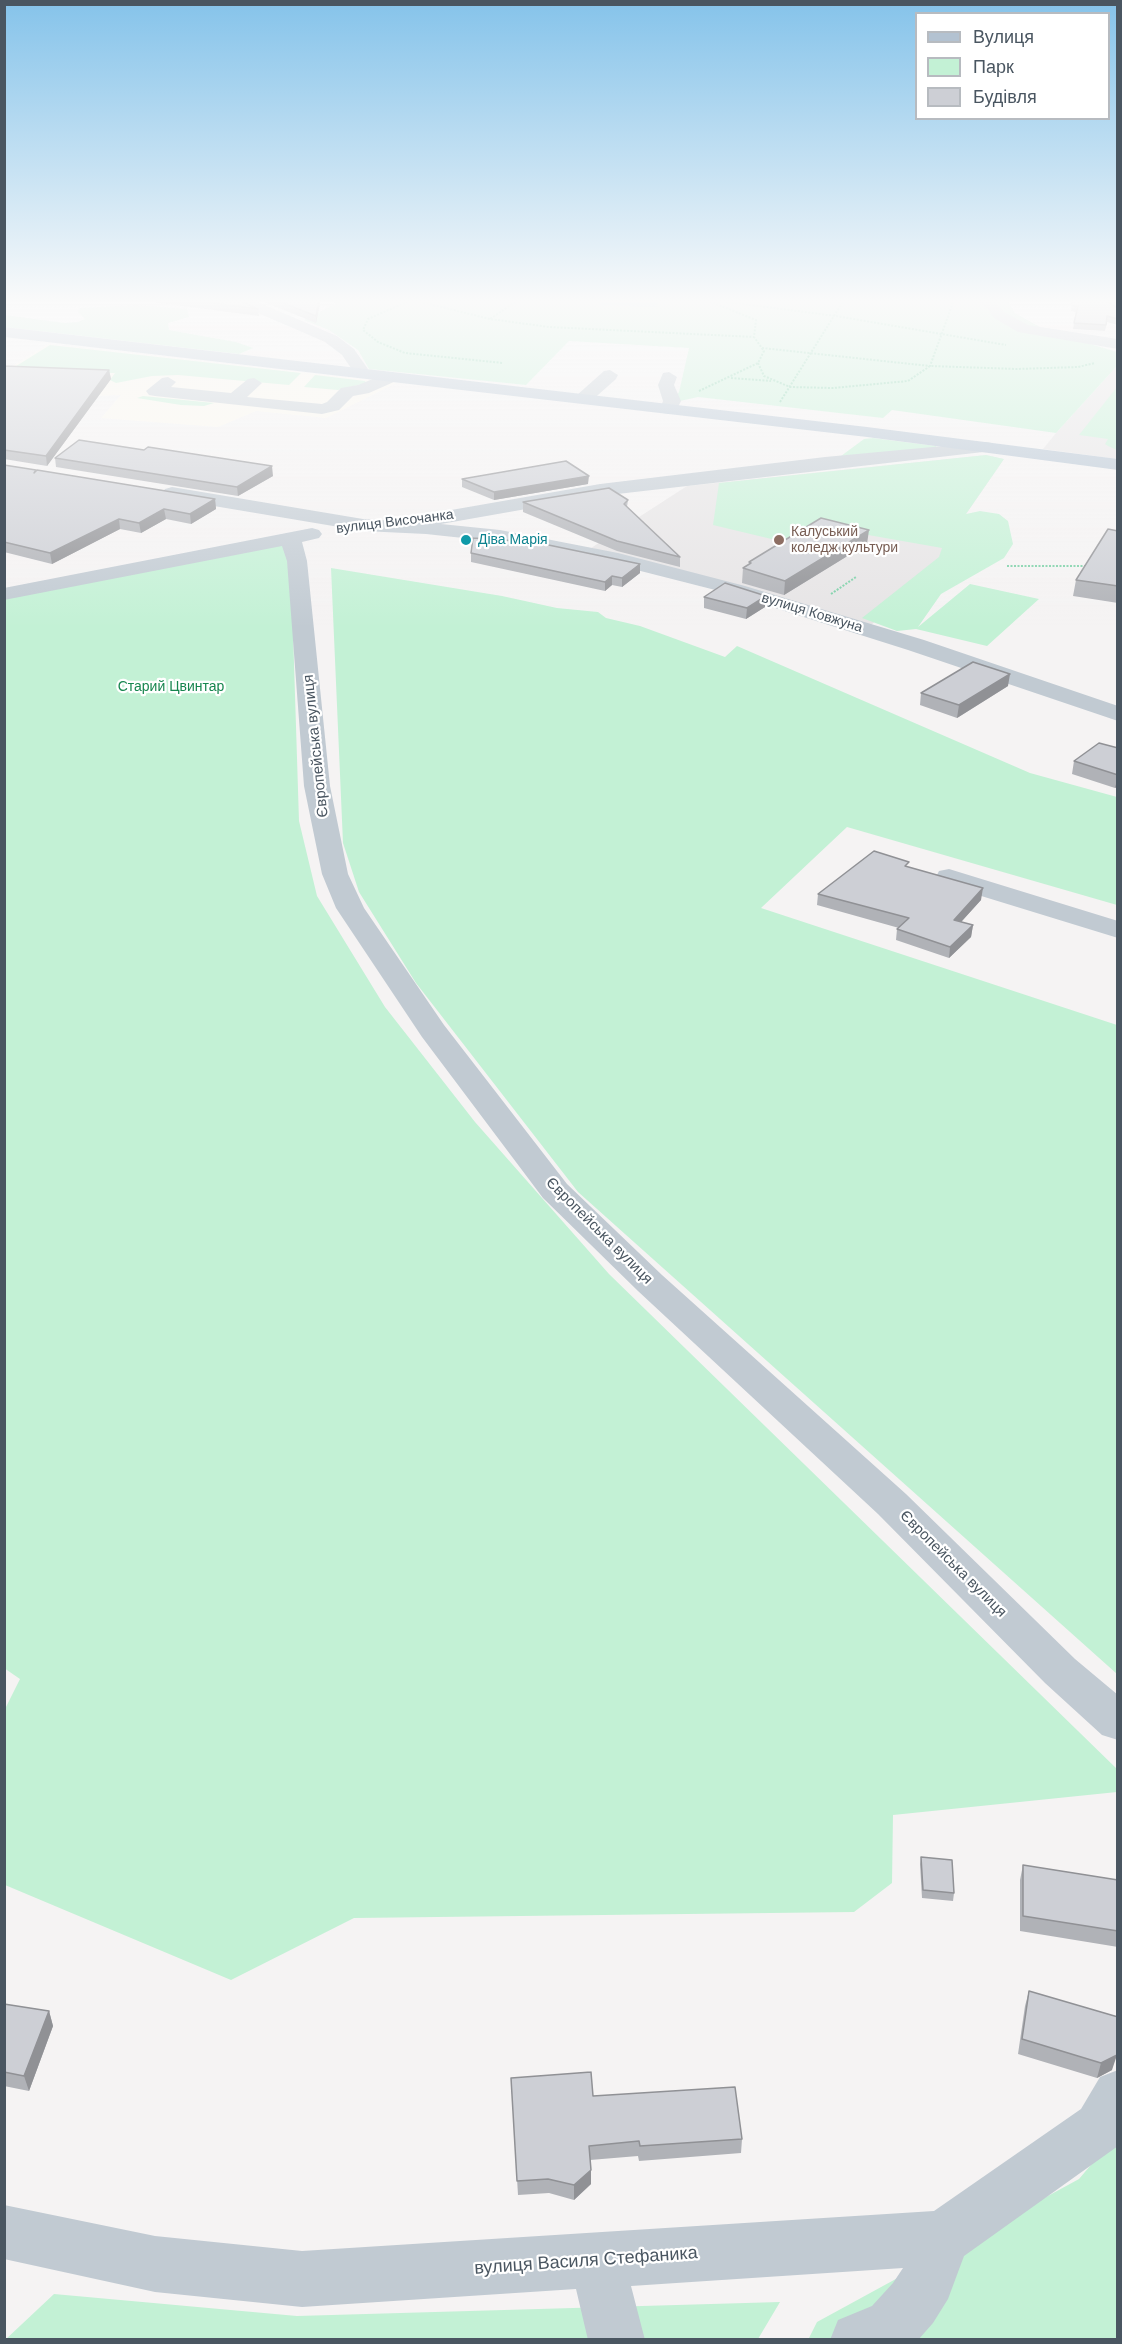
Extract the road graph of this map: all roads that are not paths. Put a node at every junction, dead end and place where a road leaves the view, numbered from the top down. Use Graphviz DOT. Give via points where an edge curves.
graph roads {
  1 [pos="702,409"];
  2 [pos="867,432"];
  3 [pos="986,447"];
  4 [pos="825,463"];
  5 [pos="1118,465"];
  6 [pos="151,490"];
  7 [pos="498,507"];
  8 [pos="363,525"];
  9 [pos="500,536"];
  10 [pos="290,537"];
  11 [pos="4,594"];
  12 [pos="1118,714"];
  13 [pos="949,877"];
  14 [pos="1118,930"];
  15 [pos="1118,1722"];
  16 [pos="1118,2095"];
  17 [pos="4,2232"];
  18 [pos="943,2238"];
  19 [pos="597,2260"];
  20 [pos="616,2340"];
  21 [pos="858,2340"];
  1 -- 2 [label="main road"];
  2 -- 3 [label="main road"];
  2 -- 4 [label="street, вулиця Височанка"];
  3 -- 4 [label="street, вулиця Височанка"];
  3 -- 5 [label="main road"];
  4 -- 7 [label="street, вулиця Височанка" via="600,490"];
  6 -- 8 [label="street"];
  7 -- 8 [label="street, вулиця Височанка" via="420,521"];
  7 -- 9 [label="street" via="489,516"];
  8 -- 9 [label="street, вулиця Ковжуна"];
  8 -- 10 [label="street, вулиця Височанка"];
  9 -- 12 [label="street, вулиця Ковжуна" via="618,559 738,590"];
  10 -- 11 [label="street, вулиця Височанка"];
  10 -- 15 [label="street, Європейська вулиця" via="297,561 317,786 335,874 350,908 433,1031 555,1191 892,1504 1060,1671"];
  13 -- 14 [label="street"];
  16 -- 18 [label="street" via="1100,2127"];
  17 -- 19 [label="street, вулиця Василя Стефаника" via="155,2264 302,2278"];
  18 -- 19 [label="street, вулиця Василя Стефаника"];
  18 -- 21 [label="street" via="928,2279 913,2303 891,2327"];
  19 -- 20 [label="street"];
}
